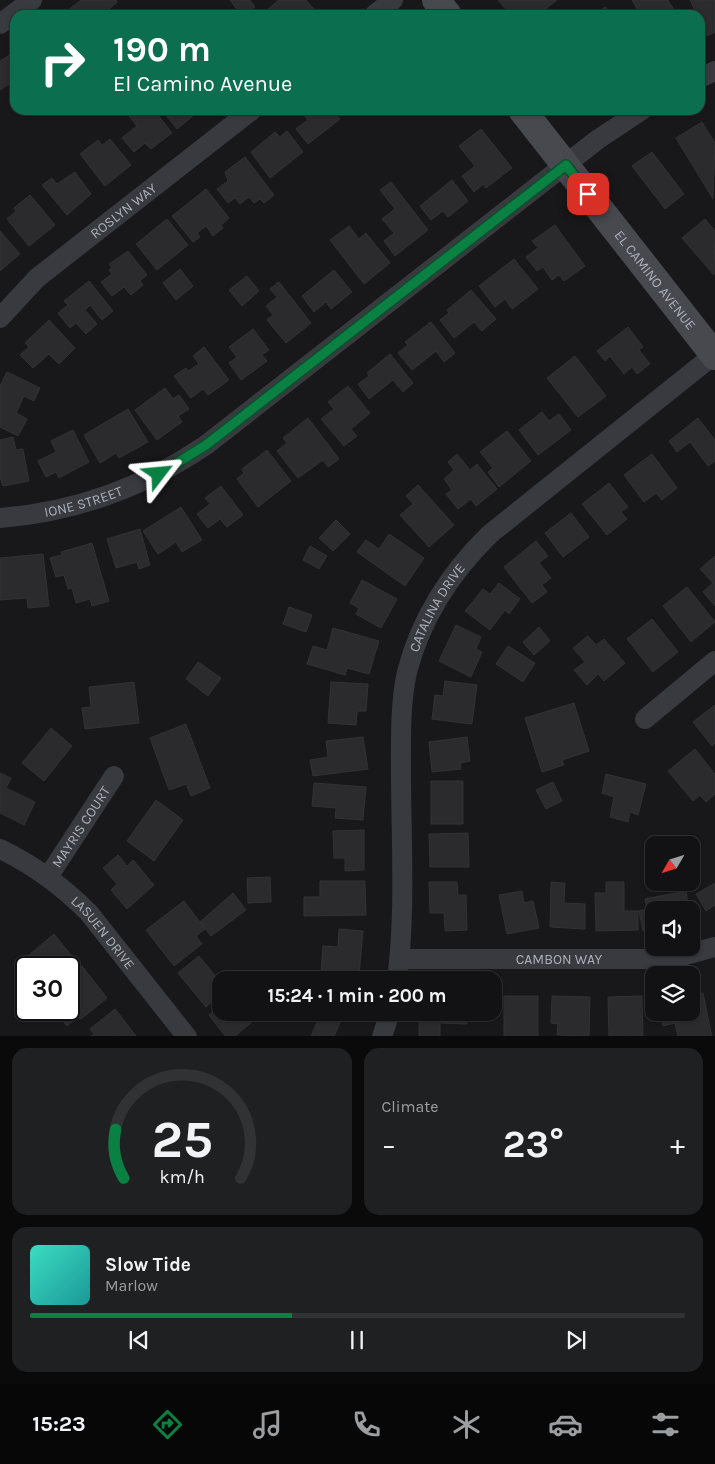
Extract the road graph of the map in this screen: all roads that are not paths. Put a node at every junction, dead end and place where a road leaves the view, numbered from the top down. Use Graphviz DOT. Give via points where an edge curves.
graph roads {
  1 [pos="32,0"];
  2 [pos="393,0"];
  3 [pos="436,0"];
  4 [pos="19,10"];
  5 [pos="380,10"];
  6 [pos="444,10"];
  7 [pos="246,115"];
  8 [pos="526,115"];
  9 [pos="634,115"];
  10 [pos="566,165"];
  11 [pos="0,318"];
  12 [pos="715,355"];
  13 [pos="0,518"];
  14 [pos="715,662"];
  15 [pos="645,718"];
  16 [pos="114,776"];
  17 [pos="0,850"];
  18 [pos="48,877"];
  19 [pos="715,947"];
  20 [pos="400,959"];
  21 [pos="398,971"];
  22 [pos="387,1021"];
  23 [pos="187,1036"];
  24 [pos="382,1036"];
  1 -- 4 [label="street"];
  2 -- 5 [label="street"];
  3 -- 6 [label="main road"];
  7 -- 11 [label="street, ROSLYN WAY" via="37,278"];
  8 -- 10 [label="main road, EL CAMINO AVENUE"];
  9 -- 10 [label="street, IONE STREET"];
  10 -- 12 [label="main road, EL CAMINO AVENUE"];
  10 -- 13 [label="street, IONE STREET" via="183,460 108,496 68,508"];
  12 -- 20 [label="street, CATALINA DRIVE" via="490,534 470,553 431,609 415,647 402,701"];
  14 -- 15 [label="street"];
  16 -- 18 [label="street, MAYRIS COURT"];
  17 -- 18 [label="street, LASUEN DRIVE"];
  18 -- 23 [label="street, LASUEN DRIVE" via="89,914"];
  19 -- 20 [label="street, CAMBON WAY" via="685,955 648,959"];
  20 -- 21 [label="street, CATALINA DRIVE"];
  22 -- 24 [label="street"];
}
